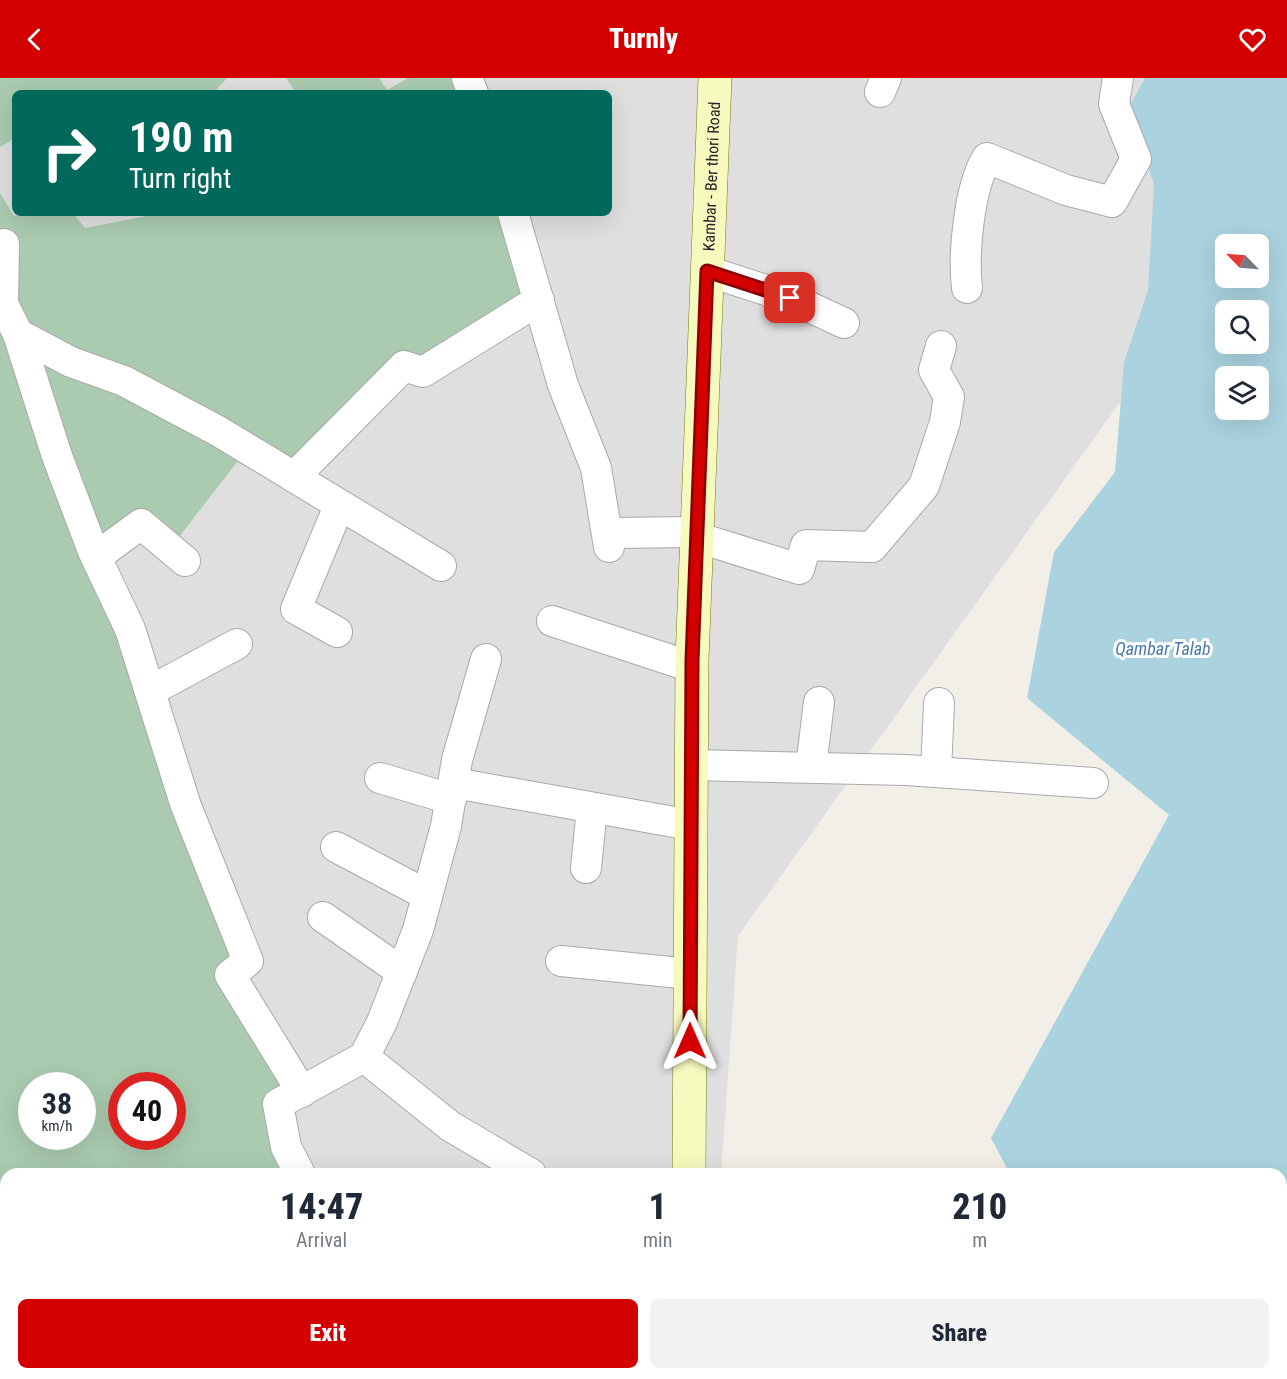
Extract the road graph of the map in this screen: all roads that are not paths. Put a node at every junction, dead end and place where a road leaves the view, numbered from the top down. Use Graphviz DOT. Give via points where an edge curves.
graph roads {
  1 [pos="715,78"];
  2 [pos="1118,78"];
  3 [pos="514,216"];
  4 [pos="4,244"];
  5 [pos="707,271"];
  6 [pos="967,288"];
  7 [pos="539,300"];
  8 [pos="844,323"];
  9 [pos="18,334"];
  10 [pos="941,346"];
  11 [pos="294,477"];
  12 [pos="339,506"];
  13 [pos="696,534"];
  14 [pos="96,557"];
  15 [pos="185,561"];
  16 [pos="441,566"];
  17 [pos="552,621"];
  18 [pos="337,632"];
  19 [pos="237,644"];
  20 [pos="486,659"];
  21 [pos="692,667"];
  22 [pos="150,691"];
  23 [pos="819,702"];
  24 [pos="939,703"];
  25 [pos="691,765"];
  26 [pos="811,767"];
  27 [pos="936,772"];
  28 [pos="380,778"];
  29 [pos="1094,783"];
  30 [pos="452,791"];
  31 [pos="592,808"];
  32 [pos="691,825"];
  33 [pos="336,847"];
  34 [pos="586,868"];
  35 [pos="427,895"];
  36 [pos="323,917"];
  37 [pos="561,961"];
  38 [pos="402,972"];
  39 [pos="690,974"];
  40 [pos="364,1057"];
  41 [pos="302,1092"];
  42 [pos="297,1168"];
  43 [pos="521,1168"];
  44 [pos="689,1168"];
  1 -- 5 [label="street, Kambar - Ber thori Road"];
  2 -- 6 [label="street" via="1114,104 1136,159 1112,202 1066,190 987,158 979,171 972,207 964,265"];
  3 -- 7 [label="street"];
  4 -- 9 [label="street" via="3,304"];
  5 -- 8 [label="street" via="790,298"];
  5 -- 13 [label="street, Kambar - Ber thori Road"];
  7 -- 11 [label="street" via="423,372 404,366"];
  7 -- 13 [label="street" via="563,385 596,468 609,540"];
  9 -- 11 [label="street" via="218,430"];
  9 -- 14 [label="street" via="57,456"];
  10 -- 13 [label="street" via="934,370 949,398 924,486 872,547 806,545 799,569"];
  11 -- 12 [label="street"];
  12 -- 16 [label="street"];
  12 -- 18 [label="street" via="296,609"];
  13 -- 21 [label="street, Kambar - Ber thori Road"];
  14 -- 15 [label="street" via="141,524"];
  14 -- 22 [label="street" via="130,629"];
  17 -- 21 [label="street"];
  19 -- 22 [label="street"];
  20 -- 30 [label="street"];
  21 -- 25 [label="street, Kambar - Ber thori Road"];
  22 -- 41 [label="street" via="186,806 248,961 230,975"];
  23 -- 26 [label="street"];
  24 -- 27 [label="street"];
  25 -- 26 [label="street"];
  25 -- 32 [label="street, Kambar - Ber thori Road"];
  26 -- 27 [label="street"];
  27 -- 29 [label="street"];
  28 -- 30 [label="street"];
  30 -- 31 [label="street"];
  30 -- 35 [label="street"];
  31 -- 32 [label="street"];
  31 -- 34 [label="street"];
  32 -- 39 [label="street, Kambar - Ber thori Road"];
  33 -- 35 [label="street"];
  35 -- 38 [label="street"];
  36 -- 38 [label="street"];
  37 -- 39 [label="street"];
  38 -- 40 [label="street"];
  39 -- 44 [label="street, Kambar - Ber thori Road"];
  40 -- 41 [label="street"];
  40 -- 43 [label="street" via="450,1126"];
  41 -- 42 [label="street" via="278,1104 286,1147"];
}
